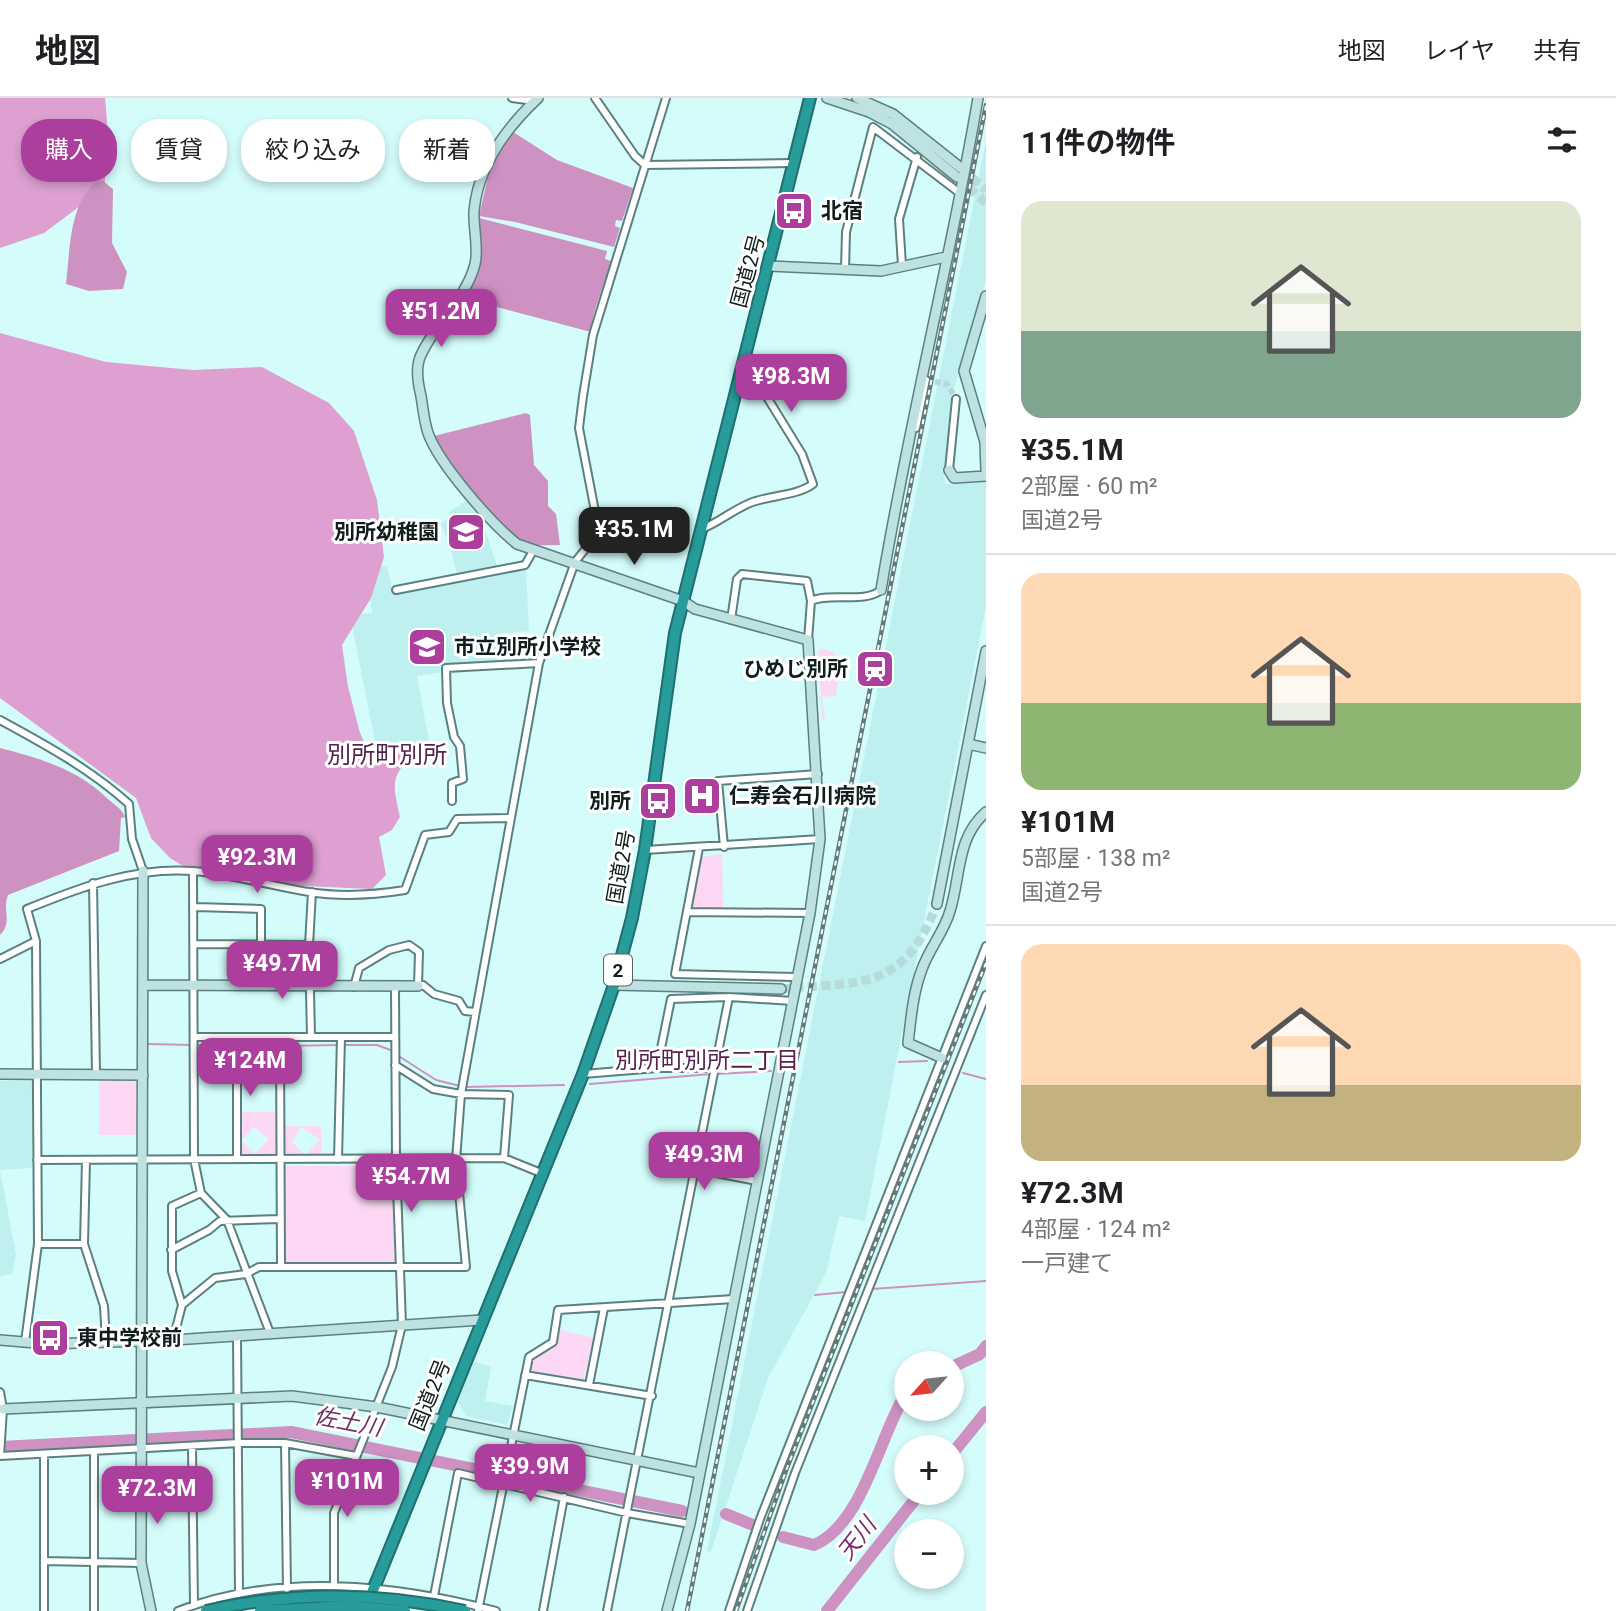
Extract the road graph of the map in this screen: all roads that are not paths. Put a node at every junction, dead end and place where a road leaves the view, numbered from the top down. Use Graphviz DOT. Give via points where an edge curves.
graph roads {
  1 [pos="512,98"];
  2 [pos="595,98"];
  3 [pos="666,98"];
  4 [pos="810,98"];
  5 [pos="827,98"];
  6 [pos="857,98"];
  7 [pos="978,98"];
  8 [pos="536,99"];
  9 [pos="869,100"];
  10 [pos="917,157"];
  11 [pos="796,163"];
  12 [pos="645,165"];
  13 [pos="961,194"];
  14 [pos="946,257"];
  15 [pos="902,265"];
  16 [pos="769,266"];
  17 [pos="845,270"];
  18 [pos="986,296"];
  19 [pos="744,365"];
  20 [pos="926,380"];
  21 [pos="957,399"];
  22 [pos="948,470"];
  23 [pos="986,474"];
  24 [pos="899,482"];
  25 [pos="700,530"];
  26 [pos="533,551"];
  27 [pos="575,562"];
  28 [pos="396,590"];
  29 [pos="881,590"];
  30 [pos="683,601"];
  31 [pos="811,601"];
  32 [pos="731,620"];
  33 [pos="808,640"];
  34 [pos="986,651"];
  35 [pos="539,663"];
  36 [pos="0,720"];
  37 [pos="968,744"];
  38 [pos="986,748"];
  39 [pos="818,774"];
  40 [pos="452,801"];
  41 [pos="986,812"];
  42 [pos="508,818"];
  43 [pos="820,839"];
  44 [pos="724,846"];
  45 [pos="699,848"];
  46 [pos="645,850"];
  47 [pos="193,871"];
  48 [pos="143,872"];
  49 [pos="93,883"];
  50 [pos="312,892"];
  51 [pos="937,904"];
  52 [pos="195,907"];
  53 [pos="687,912"];
  54 [pos="810,913"];
  55 [pos="36,941"];
  56 [pos="195,944"];
  57 [pos="261,945"];
  58 [pos="309,945"];
  59 [pos="986,946"];
  60 [pos="0,959"];
  61 [pos="796,977"];
  62 [pos="144,985"];
  63 [pos="195,985"];
  64 [pos="614,985"];
  65 [pos="310,986"];
  66 [pos="418,986"];
  67 [pos="354,987"];
  68 [pos="396,988"];
  69 [pos="781,989"];
  70 [pos="986,995"];
  71 [pos="729,997"];
  72 [pos="793,1001"];
  73 [pos="475,1012"];
  74 [pos="194,1037"];
  75 [pos="237,1037"];
  76 [pos="280,1037"];
  77 [pos="311,1037"];
  78 [pos="341,1037"];
  79 [pos="395,1037"];
  80 [pos="942,1058"];
  81 [pos="396,1065"];
  82 [pos="657,1068"];
  83 [pos="713,1072"];
  84 [pos="0,1074"];
  85 [pos="37,1074"];
  86 [pos="96,1074"];
  87 [pos="583,1074"];
  88 [pos="142,1076"];
  89 [pos="461,1094"];
  90 [pos="504,1158"];
  91 [pos="194,1159"];
  92 [pos="237,1159"];
  93 [pos="338,1159"];
  94 [pos="396,1159"];
  95 [pos="37,1160"];
  96 [pos="86,1160"];
  97 [pos="281,1160"];
  98 [pos="456,1160"];
  99 [pos="142,1161"];
  100 [pos="695,1169"];
  101 [pos="541,1173"];
  102 [pos="757,1181"];
  103 [pos="201,1193"];
  104 [pos="280,1219"];
  105 [pos="227,1220"];
  106 [pos="38,1244"];
  107 [pos="83,1244"];
  108 [pos="171,1250"];
  109 [pos="281,1267"];
  110 [pos="398,1269"];
  111 [pos="246,1274"];
  112 [pos="734,1299"];
  113 [pos="670,1302"];
  114 [pos="182,1305"];
  115 [pos="604,1308"];
  116 [pos="482,1320"];
  117 [pos="402,1325"];
  118 [pos="270,1333"];
  119 [pos="237,1335"];
  120 [pos="0,1340"];
  121 [pos="143,1340"];
  122 [pos="173,1340"];
  123 [pos="25,1342"];
  124 [pos="106,1342"];
  125 [pos="525,1375"];
  126 [pos="589,1385"];
  127 [pos="0,1392"];
  128 [pos="652,1396"];
  129 [pos="239,1397"];
  130 [pos="142,1402"];
  131 [pos="377,1407"];
  132 [pos="3,1409"];
  133 [pos="441,1421"];
  134 [pos="513,1436"];
  135 [pos="239,1437"];
  136 [pos="143,1443"];
  137 [pos="285,1443"];
  138 [pos="192,1447"];
  139 [pos="359,1451"];
  140 [pos="94,1452"];
  141 [pos="44,1456"];
  142 [pos="638,1460"];
  143 [pos="699,1473"];
  144 [pos="503,1479"];
  145 [pos="564,1497"];
  146 [pos="627,1513"];
  147 [pos="690,1524"];
  148 [pos="44,1561"];
  149 [pos="92,1562"];
  150 [pos="141,1563"];
  151 [pos="334,1587"];
  152 [pos="373,1588"];
  153 [pos="287,1589"];
  154 [pos="239,1594"];
  155 [pos="434,1596"];
  156 [pos="194,1605"];
  157 [pos="478,1609"];
  158 [pos="44,1611"];
  159 [pos="94,1611"];
  160 [pos="151,1611"];
  161 [pos="178,1611"];
  162 [pos="206,1611"];
  163 [pos="260,1611"];
  164 [pos="365,1611"];
  165 [pos="405,1611"];
  166 [pos="465,1611"];
  167 [pos="495,1611"];
  168 [pos="543,1611"];
  169 [pos="607,1611"];
  170 [pos="667,1611"];
  171 [pos="729,1611"];
  172 [pos="747,1611"];
  1 -- 8 [label="street"];
  2 -- 12 [label="street"];
  3 -- 12 [label="street"];
  4 -- 11 [label="highway, 国道2号 / 2"];
  5 -- 9 [label="street" via="892,124 959,172 916,129"];
  6 -- 9 [label="street"];
  7 -- 13 [label="street"];
  8 -- 26 [label="street" via="493,152 479,183 474,212 476,263 418,358 418,382 436,451 501,531"];
  10 -- 13 [label="street"];
  10 -- 15 [label="street" via="899,219"];
  10 -- 17 [label="street" via="873,127 845,232"];
  11 -- 12 [label="street"];
  11 -- 16 [label="highway, 国道2号 / 2"];
  12 -- 27 [label="street" via="593,335 579,428 599,532"];
  13 -- 14 [label="street"];
  14 -- 15 [label="street"];
  14 -- 24 [label="street"];
  15 -- 17 [label="street" via="881,271"];
  16 -- 17 [label="street"];
  16 -- 19 [label="highway, 国道2号 / 2"];
  18 -- 23 [label="street" via="964,371 985,442"];
  19 -- 25 [label="highway, 国道2号 / 2"];
  19 -- 25 [label="street" via="802,454 813,484 748,504"];
  20 -- 24 [label="street" via="905,477"];
  21 -- 22 [label="street"];
  22 -- 23 [label="street" via="954,478"];
  24 -- 29 [label="street"];
  25 -- 30 [label="highway, 国道2号 / 2"];
  26 -- 27 [label="street"];
  26 -- 28 [label="street" via="525,565"];
  27 -- 30 [label="street"];
  27 -- 35 [label="street"];
  29 -- 31 [label="street" via="874,596"];
  30 -- 32 [label="street"];
  30 -- 46 [label="highway, 国道2号 / 2"];
  31 -- 32 [label="street" via="807,581 743,574 737,579"];
  31 -- 33 [label="street"];
  32 -- 33 [label="street"];
  33 -- 39 [label="street"];
  34 -- 37 [label="street"];
  35 -- 40 [label="street" via="446,668 447,703 460,746 463,779 452,783"];
  35 -- 42 [label="street"];
  36 -- 48 [label="street" via="65,756 129,804 132,839"];
  37 -- 38 [label="street"];
  37 -- 51 [label="street"];
  39 -- 43 [label="street"];
  39 -- 44 [label="street" via="718,781"];
  41 -- 80 [label="street" via="973,824 964,844 951,911 922,968 912,1014 908,1043"];
  42 -- 50 [label="street" via="457,820 449,832 425,835 405,890 370,895"];
  42 -- 73 [label="street"];
  43 -- 44 [label="street"];
  43 -- 54 [label="street"];
  44 -- 45 [label="street"];
  45 -- 46 [label="street"];
  45 -- 53 [label="street"];
  46 -- 64 [label="highway, 国道2号 / 2"];
  47 -- 48 [label="street"];
  47 -- 50 [label="street"];
  47 -- 52 [label="street"];
  48 -- 49 [label="street"];
  48 -- 62 [label="street"];
  49 -- 55 [label="street" via="27,909"];
  49 -- 86 [label="street"];
  50 -- 58 [label="street"];
  52 -- 56 [label="street"];
  52 -- 57 [label="street" via="261,909"];
  53 -- 54 [label="street"];
  53 -- 61 [label="street" via="675,974"];
  54 -- 61 [label="street"];
  55 -- 60 [label="street"];
  55 -- 85 [label="street"];
  56 -- 57 [label="street"];
  56 -- 63 [label="street"];
  57 -- 58 [label="street"];
  58 -- 65 [label="street"];
  59 -- 80 [label="street"];
  61 -- 72 [label="street"];
  62 -- 63 [label="street"];
  62 -- 88 [label="street"];
  63 -- 65 [label="street"];
  63 -- 74 [label="street"];
  64 -- 69 [label="street"];
  64 -- 87 [label="highway, 国道2号 / 2"];
  65 -- 67 [label="street"];
  65 -- 77 [label="street"];
  66 -- 67 [label="street" via="419,952 409,945 388,950 359,968"];
  66 -- 68 [label="street"];
  66 -- 73 [label="street" via="459,1000 464,1011"];
  67 -- 68 [label="street"];
  68 -- 79 [label="street"];
  70 -- 172 [label="street" via="795,1473"];
  71 -- 72 [label="street"];
  71 -- 82 [label="street" via="671,999"];
  71 -- 83 [label="street"];
  72 -- 102 [label="street"];
  73 -- 89 [label="street"];
  74 -- 75 [label="street"];
  74 -- 91 [label="street"];
  75 -- 76 [label="street"];
  75 -- 92 [label="street"];
  76 -- 77 [label="street"];
  76 -- 97 [label="street"];
  77 -- 78 [label="street"];
  78 -- 79 [label="street"];
  78 -- 93 [label="street"];
  79 -- 81 [label="street"];
  80 -- 171 [label="street" via="760,1519"];
  81 -- 89 [label="street" via="433,1089"];
  81 -- 94 [label="street"];
  82 -- 83 [label="street"];
  82 -- 87 [label="street"];
  83 -- 100 [label="street"];
  84 -- 85 [label="street"];
  85 -- 86 [label="street"];
  85 -- 95 [label="street"];
  86 -- 88 [label="street"];
  87 -- 101 [label="highway, 国道2号 / 2"];
  88 -- 99 [label="street"];
  89 -- 90 [label="street" via="509,1095"];
  89 -- 98 [label="street"];
  90 -- 98 [label="street"];
  90 -- 101 [label="street"];
  91 -- 92 [label="street"];
  91 -- 99 [label="street"];
  91 -- 103 [label="street"];
  92 -- 97 [label="street"];
  93 -- 94 [label="street"];
  93 -- 97 [label="street"];
  94 -- 98 [label="street"];
  94 -- 110 [label="street"];
  95 -- 96 [label="street"];
  95 -- 106 [label="street"];
  96 -- 99 [label="street"];
  96 -- 107 [label="street"];
  97 -- 104 [label="street"];
  98 -- 110 [label="street" via="466,1267"];
  99 -- 121 [label="street"];
  100 -- 102 [label="street"];
  100 -- 113 [label="street"];
  101 -- 116 [label="highway, 国道2号 / 2"];
  102 -- 112 [label="street"];
  103 -- 105 [label="street"];
  103 -- 108 [label="street" via="172,1206"];
  104 -- 105 [label="street"];
  104 -- 109 [label="street"];
  105 -- 108 [label="street"];
  105 -- 111 [label="street"];
  106 -- 107 [label="street"];
  106 -- 123 [label="street"];
  107 -- 124 [label="street" via="104,1306"];
  108 -- 114 [label="street"];
  109 -- 110 [label="street"];
  109 -- 111 [label="street" via="259,1267"];
  110 -- 117 [label="street"];
  111 -- 114 [label="street" via="215,1278"];
  111 -- 118 [label="street"];
  112 -- 113 [label="street"];
  112 -- 143 [label="street"];
  113 -- 115 [label="street"];
  113 -- 128 [label="street"];
  114 -- 122 [label="street"];
  115 -- 125 [label="street" via="558,1310 552,1342 530,1357"];
  115 -- 126 [label="street"];
  116 -- 117 [label="street"];
  116 -- 133 [label="highway, 国道2号 / 2"];
  117 -- 118 [label="street"];
  117 -- 131 [label="street"];
  118 -- 119 [label="street"];
  119 -- 122 [label="street"];
  119 -- 129 [label="street"];
  120 -- 123 [label="street"];
  121 -- 122 [label="street"];
  121 -- 124 [label="street"];
  121 -- 130 [label="street"];
  123 -- 124 [label="street"];
  125 -- 126 [label="street"];
  125 -- 134 [label="street"];
  126 -- 128 [label="street"];
  127 -- 132 [label="street"];
  128 -- 142 [label="street"];
  129 -- 130 [label="street"];
  129 -- 131 [label="street" via="292,1396"];
  129 -- 135 [label="street"];
  130 -- 132 [label="street"];
  130 -- 136 [label="street"];
  131 -- 133 [label="street"];
  131 -- 139 [label="street"];
  132 -- 141 [label="street" via="0,1456"];
  133 -- 134 [label="street"];
  133 -- 152 [label="highway, 国道2号 / 2"];
  134 -- 142 [label="street"];
  134 -- 144 [label="street"];
  135 -- 137 [label="street"];
  135 -- 138 [label="street"];
  135 -- 154 [label="street"];
  136 -- 138 [label="street"];
  136 -- 140 [label="street"];
  136 -- 150 [label="street"];
  137 -- 139 [label="street"];
  137 -- 153 [label="street"];
  138 -- 156 [label="street"];
  139 -- 151 [label="street" via="334,1513"];
  140 -- 141 [label="street"];
  140 -- 149 [label="street"];
  141 -- 148 [label="street"];
  142 -- 143 [label="street"];
  142 -- 146 [label="street"];
  143 -- 147 [label="street"];
  144 -- 145 [label="street"];
  144 -- 155 [label="street" via="458,1473"];
  144 -- 157 [label="street"];
  145 -- 146 [label="street"];
  145 -- 168 [label="street"];
  146 -- 147 [label="street"];
  146 -- 169 [label="street"];
  147 -- 170 [label="street"];
  148 -- 149 [label="street"];
  148 -- 158 [label="street"];
  149 -- 150 [label="street"];
  149 -- 159 [label="street"];
  150 -- 160 [label="street"];
  151 -- 152 [label="street"];
  151 -- 153 [label="street"];
  152 -- 155 [label="street"];
  152 -- 164 [label="highway, 国道2号 / 2"];
  153 -- 154 [label="street"];
  154 -- 156 [label="street"];
  155 -- 157 [label="street"];
  156 -- 161 [label="street"];
  157 -- 167 [label="street"];
  162 -- 166 [label="highway, bridge" via="271,1599 345,1595"];
  163 -- 165 [label="highway, bridge" via="345,1606"];
}
